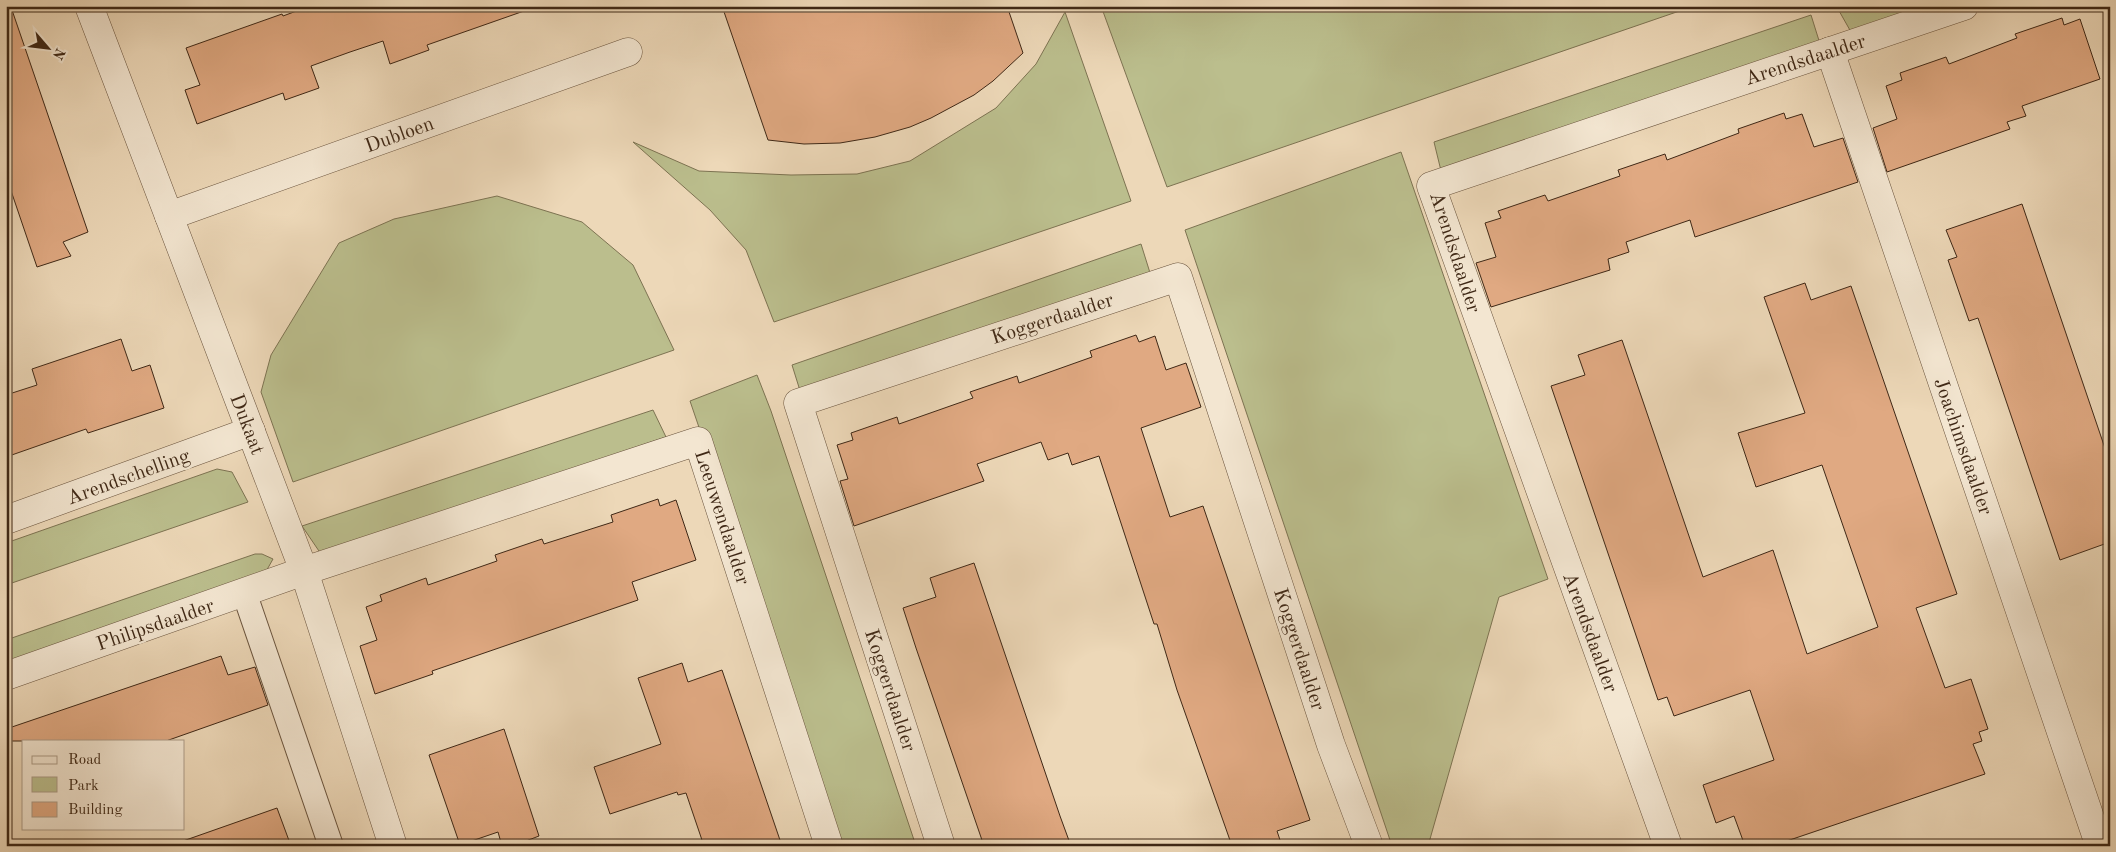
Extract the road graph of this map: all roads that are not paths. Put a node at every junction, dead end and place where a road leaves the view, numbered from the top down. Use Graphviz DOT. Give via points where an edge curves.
graph roads {
  1 [pos="89,6"];
  2 [pos="1964,6"];
  3 [pos="1830,51"];
  4 [pos="628,52"];
  5 [pos="169,216"];
  6 [pos="251,431"];
  7 [pos="6,520"];
  8 [pos="304,571"];
  9 [pos="244,592"];
  10 [pos="6,676"];
  11 [pos="2098,841"];
  12 [pos="331,846"];
  13 [pos="394,846"];
  14 [pos="829,846"];
  15 [pos="941,846"];
  16 [pos="1369,846"];
  17 [pos="1668,846"];
  1 -- 5 [label="street, Dukaat"];
  2 -- 3 [label="street, Arendsdaalder"];
  3 -- 11 [label="street, Joachimsdaalder"];
  3 -- 17 [label="street, Arendsdaalder" via="1431,186"];
  4 -- 5 [label="street, Dubloen"];
  5 -- 6 [label="street, Dukaat"];
  6 -- 7 [label="street, Arendschelling"];
  6 -- 8 [label="street, Dukaat"];
  8 -- 9 [label="street, Philipsdaalder"];
  8 -- 13 [label="street, Dukaat"];
  8 -- 14 [label="street, Leeuwendaalder" via="698,441"];
  9 -- 10 [label="street, Philipsdaalder"];
  9 -- 12 [label="street"];
  15 -- 16 [label="street, Koggerdaalder" via="798,402 1178,277 1331,745"];
}
